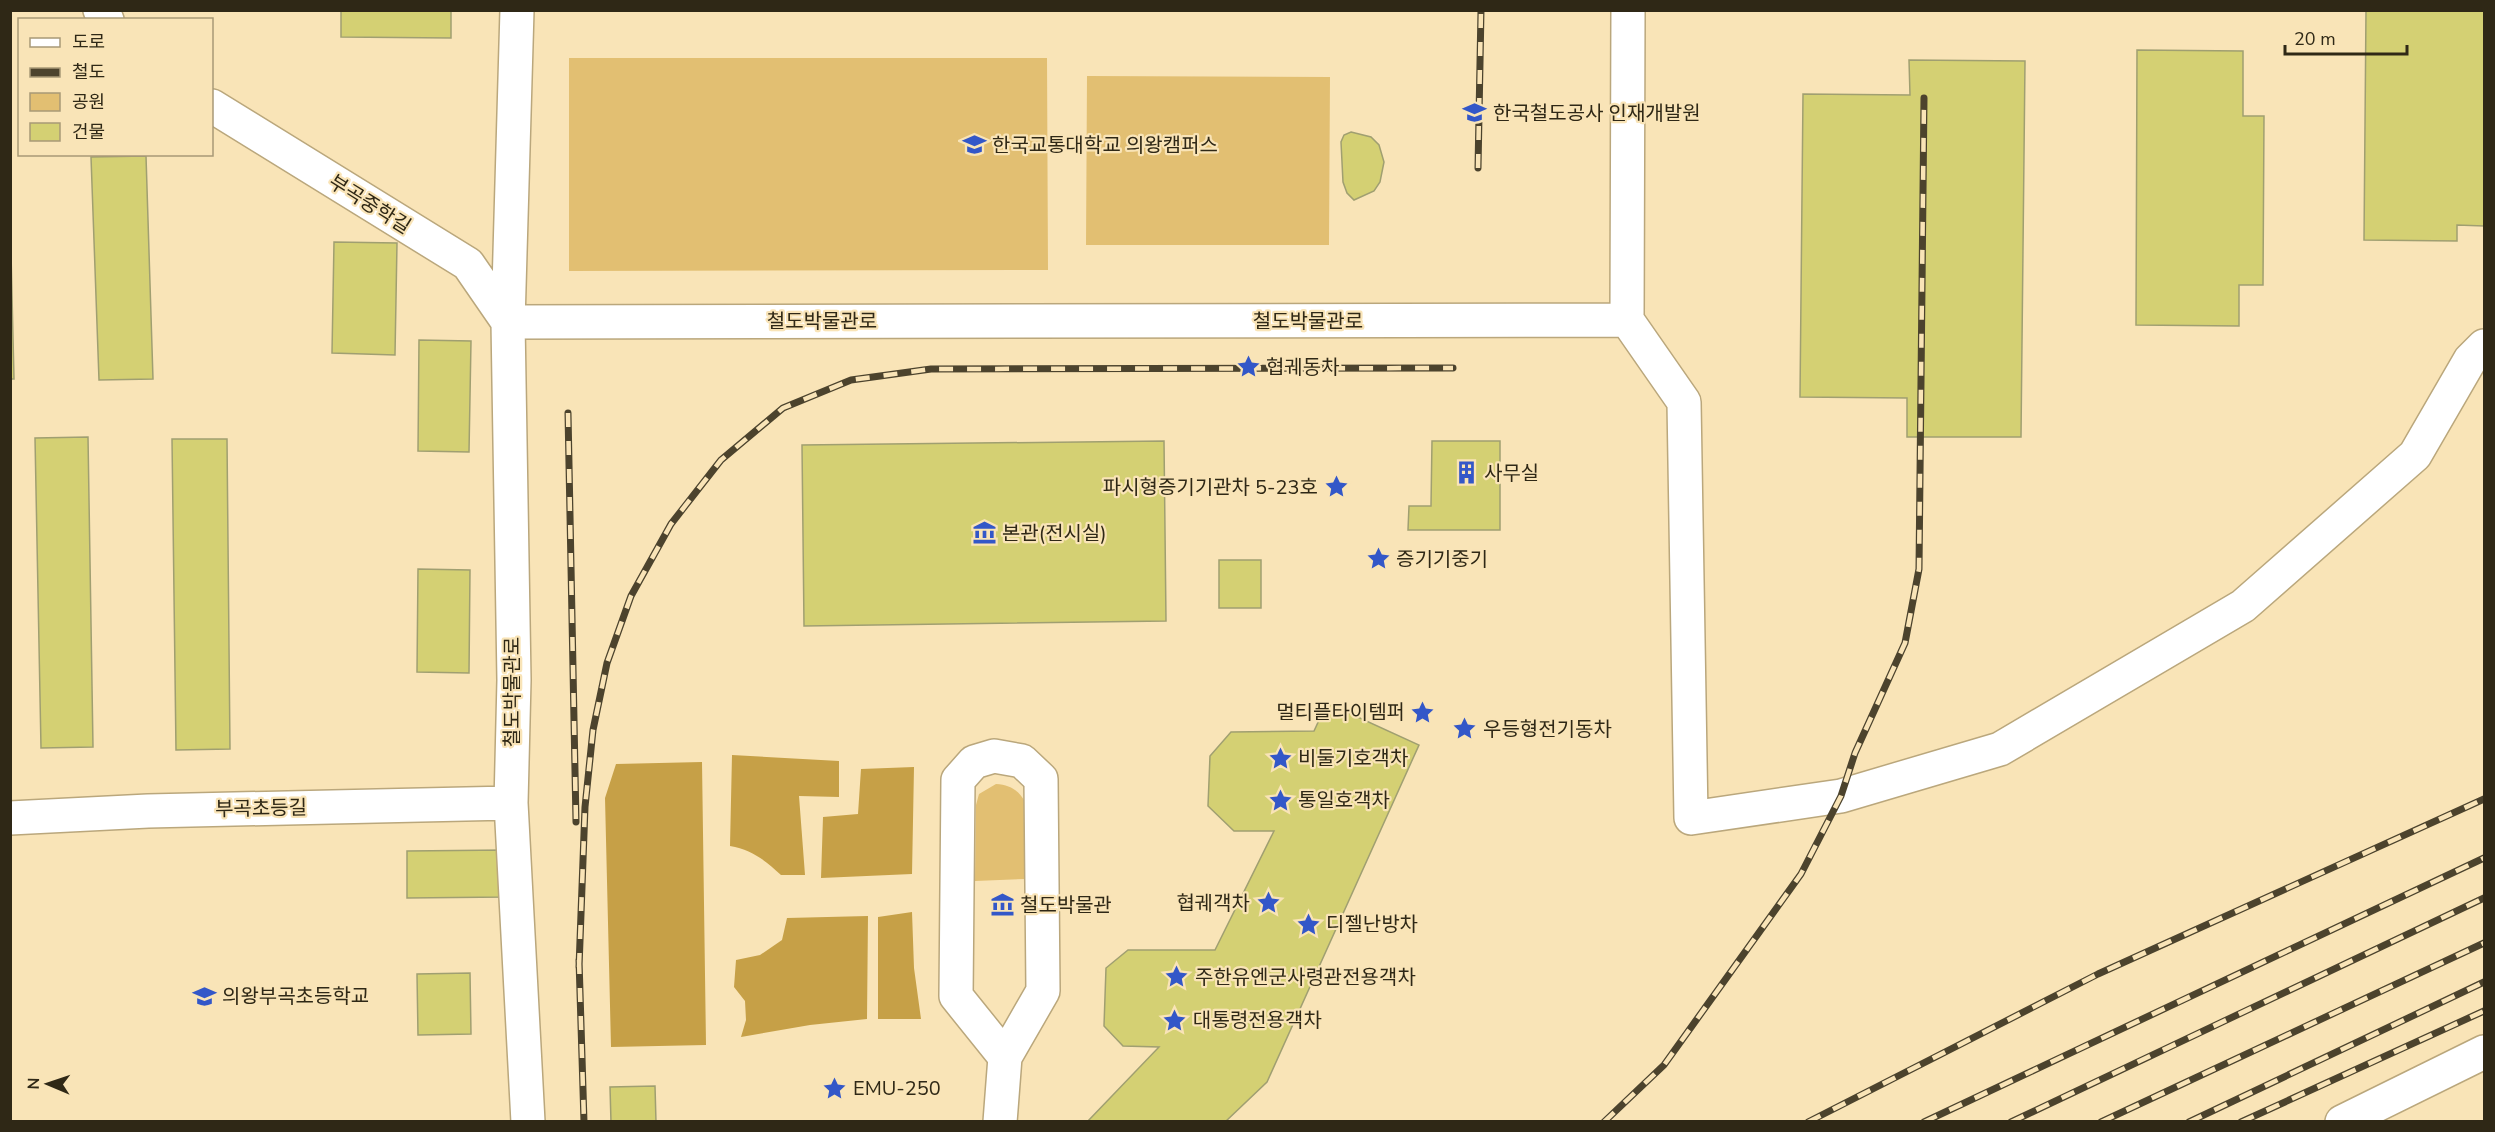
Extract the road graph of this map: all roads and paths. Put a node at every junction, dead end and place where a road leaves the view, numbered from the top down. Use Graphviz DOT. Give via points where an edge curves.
graph roads {
  1 [pos="517,10"];
  2 [pos="1629,10"];
  3 [pos="213,107"];
  4 [pos="1627,320"];
  5 [pos="508,322"];
  6 [pos="2484,345"];
  7 [pos="511,803"];
  8 [pos="10,818"];
  9 [pos="2484,1052"];
  10 [pos="1005,1057"];
  11 [pos="1000,1112"];
  12 [pos="528,1122"];
  13 [pos="975,1122"];
  14 [pos="2342,1122"];
  1 -- 5 [label="street"];
  2 -- 4 [label="street"];
  3 -- 5 [label="street, 부곡중학길" via="468,264"];
  4 -- 5 [label="street, 철도박물관로"];
  4 -- 6 [label="street" via="1684,402 1691,818 1840,796 2000,749 2233,612 2415,455 2470,360"];
  5 -- 7 [label="street, 철도박물관로"];
  7 -- 8 [label="street, 부곡초등길"];
  7 -- 12 [label="street, 철도박물관로"];
  9 -- 14 [label="street"];
  10 -- 10 [label="street" via="956,996 958,780 974,762 994,756 1022,761 1041,779 1043,991"];
  10 -- 11 [label="street"];
  11 -- 13 [label="street"];
}
